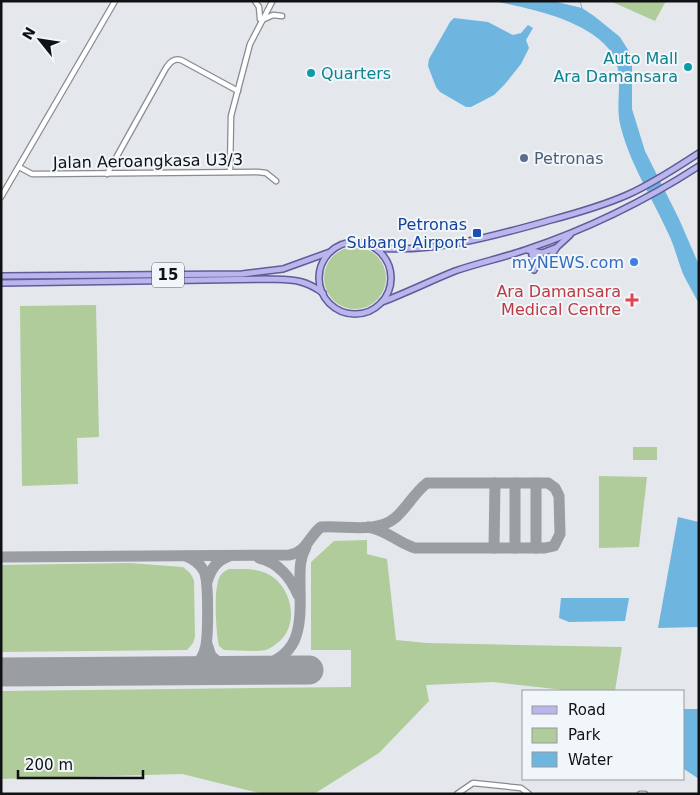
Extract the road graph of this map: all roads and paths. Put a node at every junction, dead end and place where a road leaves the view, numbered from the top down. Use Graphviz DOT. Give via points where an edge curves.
graph roads {
  1 [pos="115,1"];
  2 [pos="255,1"];
  3 [pos="272,2"];
  4 [pos="282,16"];
  5 [pos="261,21"];
  6 [pos="238,90"];
  7 [pos="699,153"];
  8 [pos="699,166"];
  9 [pos="19,167"];
  10 [pos="230,172"];
  11 [pos="107,174"];
  12 [pos="276,181"];
  13 [pos="1,197"];
  14 [pos="574,232"];
  15 [pos="557,247"];
  16 [pos="376,248"];
  17 [pos="527,251"];
  18 [pos="330,252"];
  19 [pos="534,270"];
  20 [pos="1,276"];
  21 [pos="1,283"];
  22 [pos="323,293"];
  23 [pos="382,302"];
  24 [pos="457,794"];
  25 [pos="529,794"];
  26 [pos="640,794"];
  27 [pos="645,794"];
  1 -- 9 [label="street"];
  2 -- 5 [label="street"];
  3 -- 5 [label="street"];
  4 -- 5 [label="street" via="273,15"];
  5 -- 6 [label="street" via="250,44"];
  6 -- 10 [label="street" via="230,122"];
  6 -- 11 [label="street" via="182,60 172,61"];
  7 -- 16 [label="main road, 15" via="606,204 526,228 459,243 407,250"];
  8 -- 14 [label="main road, 15"];
  9 -- 11 [label="street, Jalan Aeroangkasa U3/3" via="37,174"];
  9 -- 13 [label="street"];
  10 -- 11 [label="street, Jalan Aeroangkasa U3/3"];
  10 -- 12 [label="street, Jalan Aeroangkasa U3/3" via="262,172"];
  14 -- 15 [label="main road"];
  14 -- 17 [label="main road, 15"];
  15 -- 17 [label="main road" via="542,253"];
  15 -- 17 [label="main road" via="545,261"];
  16 -- 18 [label="main road, 15" via="356,242 341,245"];
  16 -- 23 [label="main road" via="386,260 391,274 391,284"];
  17 -- 19 [label="main road" via="537,263"];
  17 -- 23 [label="main road, 15" via="454,272"];
  18 -- 20 [label="main road, 15" via="283,269 242,274"];
  18 -- 22 [label="main road" via="320,271"];
  21 -- 22 [label="main road, 15" via="267,279 297,280"];
  22 -- 23 [label="main road, 15" via="336,308 355,314"];
  24 -- 25 [label="street" via="473,783 521,788"];
  26 -- 27 [label="street"];
}
